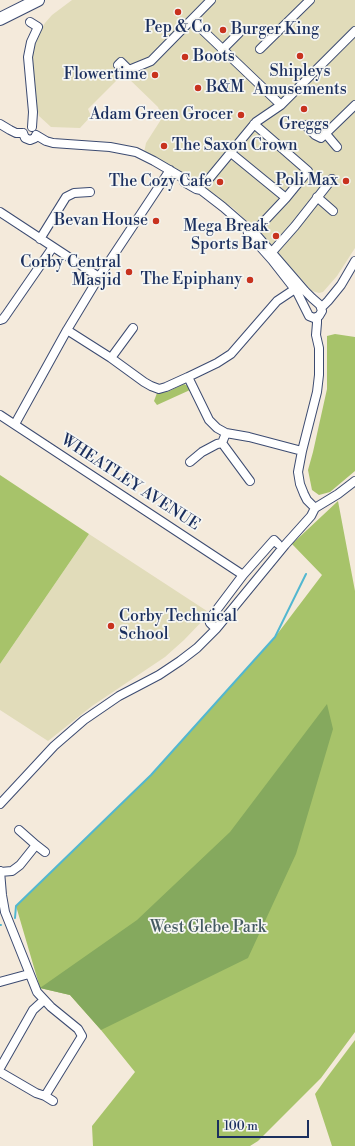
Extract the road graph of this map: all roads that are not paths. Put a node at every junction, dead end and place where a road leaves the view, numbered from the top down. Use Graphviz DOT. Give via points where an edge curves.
graph roads {
  1 [pos="38,0"];
  2 [pos="211,0"];
  3 [pos="310,0"];
  4 [pos="0,19"];
  5 [pos="192,20"];
  6 [pos="30,22"];
  7 [pos="355,31"];
  8 [pos="238,33"];
  9 [pos="260,49"];
  10 [pos="222,50"];
  11 [pos="121,66"];
  12 [pos="281,105"];
  13 [pos="355,105"];
  14 [pos="254,124"];
  15 [pos="305,125"];
  16 [pos="1,126"];
  17 [pos="32,127"];
  18 [pos="23,133"];
  19 [pos="326,134"];
  20 [pos="36,135"];
  21 [pos="338,147"];
  22 [pos="231,153"];
  23 [pos="170,170"];
  24 [pos="332,179"];
  25 [pos="208,180"];
  26 [pos="86,195"];
  27 [pos="317,197"];
  28 [pos="286,198"];
  29 [pos="333,211"];
  30 [pos="0,212"];
  31 [pos="246,227"];
  32 [pos="254,232"];
  33 [pos="40,239"];
  34 [pos="53,247"];
  35 [pos="272,252"];
  36 [pos="355,261"];
  37 [pos="99,277"];
  38 [pos="294,289"];
  39 [pos="320,305"];
  40 [pos="307,311"];
  41 [pos="317,317"];
  42 [pos="0,320"];
  43 [pos="133,328"];
  44 [pos="68,330"];
  45 [pos="111,358"];
  46 [pos="188,377"];
  47 [pos="0,415"];
  48 [pos="15,424"];
  49 [pos="226,433"];
  50 [pos="222,443"];
  51 [pos="302,451"];
  52 [pos="190,462"];
  53 [pos="355,480"];
  54 [pos="250,481"];
  55 [pos="314,508"];
  56 [pos="278,544"];
  57 [pos="243,575"];
  58 [pos="216,629"];
  59 [pos="0,804"];
  60 [pos="19,830"];
  61 [pos="36,845"];
  62 [pos="45,852"];
  63 [pos="0,872"];
  64 [pos="29,974"];
  65 [pos="0,982"];
  66 [pos="44,1000"];
  67 [pos="0,1068"];
  68 [pos="0,1072"];
  69 [pos="45,1096"];
  70 [pos="53,1101"];
  1 -- 4 [label="highway"];
  2 -- 5 [label="street"];
  3 -- 9 [label="street"];
  5 -- 10 [label="street"];
  5 -- 11 [label="street" via="151,61 129,70"];
  6 -- 17 [label="street" via="38,27 28,57"];
  7 -- 12 [label="street"];
  8 -- 10 [label="street"];
  10 -- 12 [label="street"];
  12 -- 14 [label="street"];
  13 -- 19 [label="street"];
  14 -- 22 [label="street"];
  14 -- 28 [label="street" via="308,171"];
  15 -- 19 [label="street" via="321,138"];
  16 -- 18 [label="street" via="16,133"];
  17 -- 18 [label="street" via="25,129"];
  17 -- 20 [label="street"];
  18 -- 20 [label="street" via="25,138 30,140"];
  19 -- 21 [label="street"];
  20 -- 23 [label="street" via="53,143 89,144 136,152"];
  22 -- 25 [label="street"];
  22 -- 28 [label="street"];
  23 -- 31 [label="street" via="198,185"];
  23 -- 37 [label="street"];
  24 -- 27 [label="street"];
  26 -- 33 [label="street" via="74,193 66,198"];
  27 -- 29 [label="street"];
  27 -- 35 [label="street"];
  28 -- 32 [label="street"];
  30 -- 33 [label="street"];
  31 -- 32 [label="street"];
  31 -- 38 [label="street" via="248,233"];
  32 -- 35 [label="street"];
  33 -- 34 [label="street"];
  34 -- 37 [label="street"];
  34 -- 42 [label="street"];
  35 -- 39 [label="street"];
  36 -- 39 [label="street" via="341,285 328,301"];
  37 -- 44 [label="street"];
  38 -- 40 [label="street"];
  38 -- 46 [label="street" via="276,301 231,354"];
  39 -- 40 [label="street" via="314,302"];
  39 -- 41 [label="street" via="322,313"];
  40 -- 41 [label="street" via="310,316"];
  41 -- 51 [label="street" via="317,392"];
  43 -- 45 [label="street"];
  44 -- 45 [label="street"];
  44 -- 48 [label="street"];
  45 -- 46 [label="street" via="158,389"];
  46 -- 49 [label="street" via="209,420"];
  47 -- 48 [label="street, WHEATLEY AVENUE"];
  48 -- 57 [label="street, WHEATLEY AVENUE"];
  49 -- 50 [label="street"];
  49 -- 51 [label="street"];
  50 -- 52 [label="street" via="200,450"];
  50 -- 54 [label="street"];
  51 -- 55 [label="street" via="298,472 300,484 307,500"];
  53 -- 55 [label="street"];
  55 -- 58 [label="street" via="311,516"];
  56 -- 57 [label="street" via="274,540"];
  57 -- 58 [label="street" via="209,620"];
  58 -- 59 [label="street" via="180,661 90,715 54,746"];
  60 -- 61 [label="street"];
  61 -- 62 [label="street"];
  61 -- 63 [label="street" via="20,865 12,871"];
  63 -- 64 [label="street" via="5,912"];
  64 -- 65 [label="street"];
  64 -- 66 [label="street" via="37,992"];
  66 -- 67 [label="street" via="33,1010"];
  66 -- 69 [label="street" via="78,1029 82,1036"];
  68 -- 69 [label="street"];
  69 -- 70 [label="street"];
}
